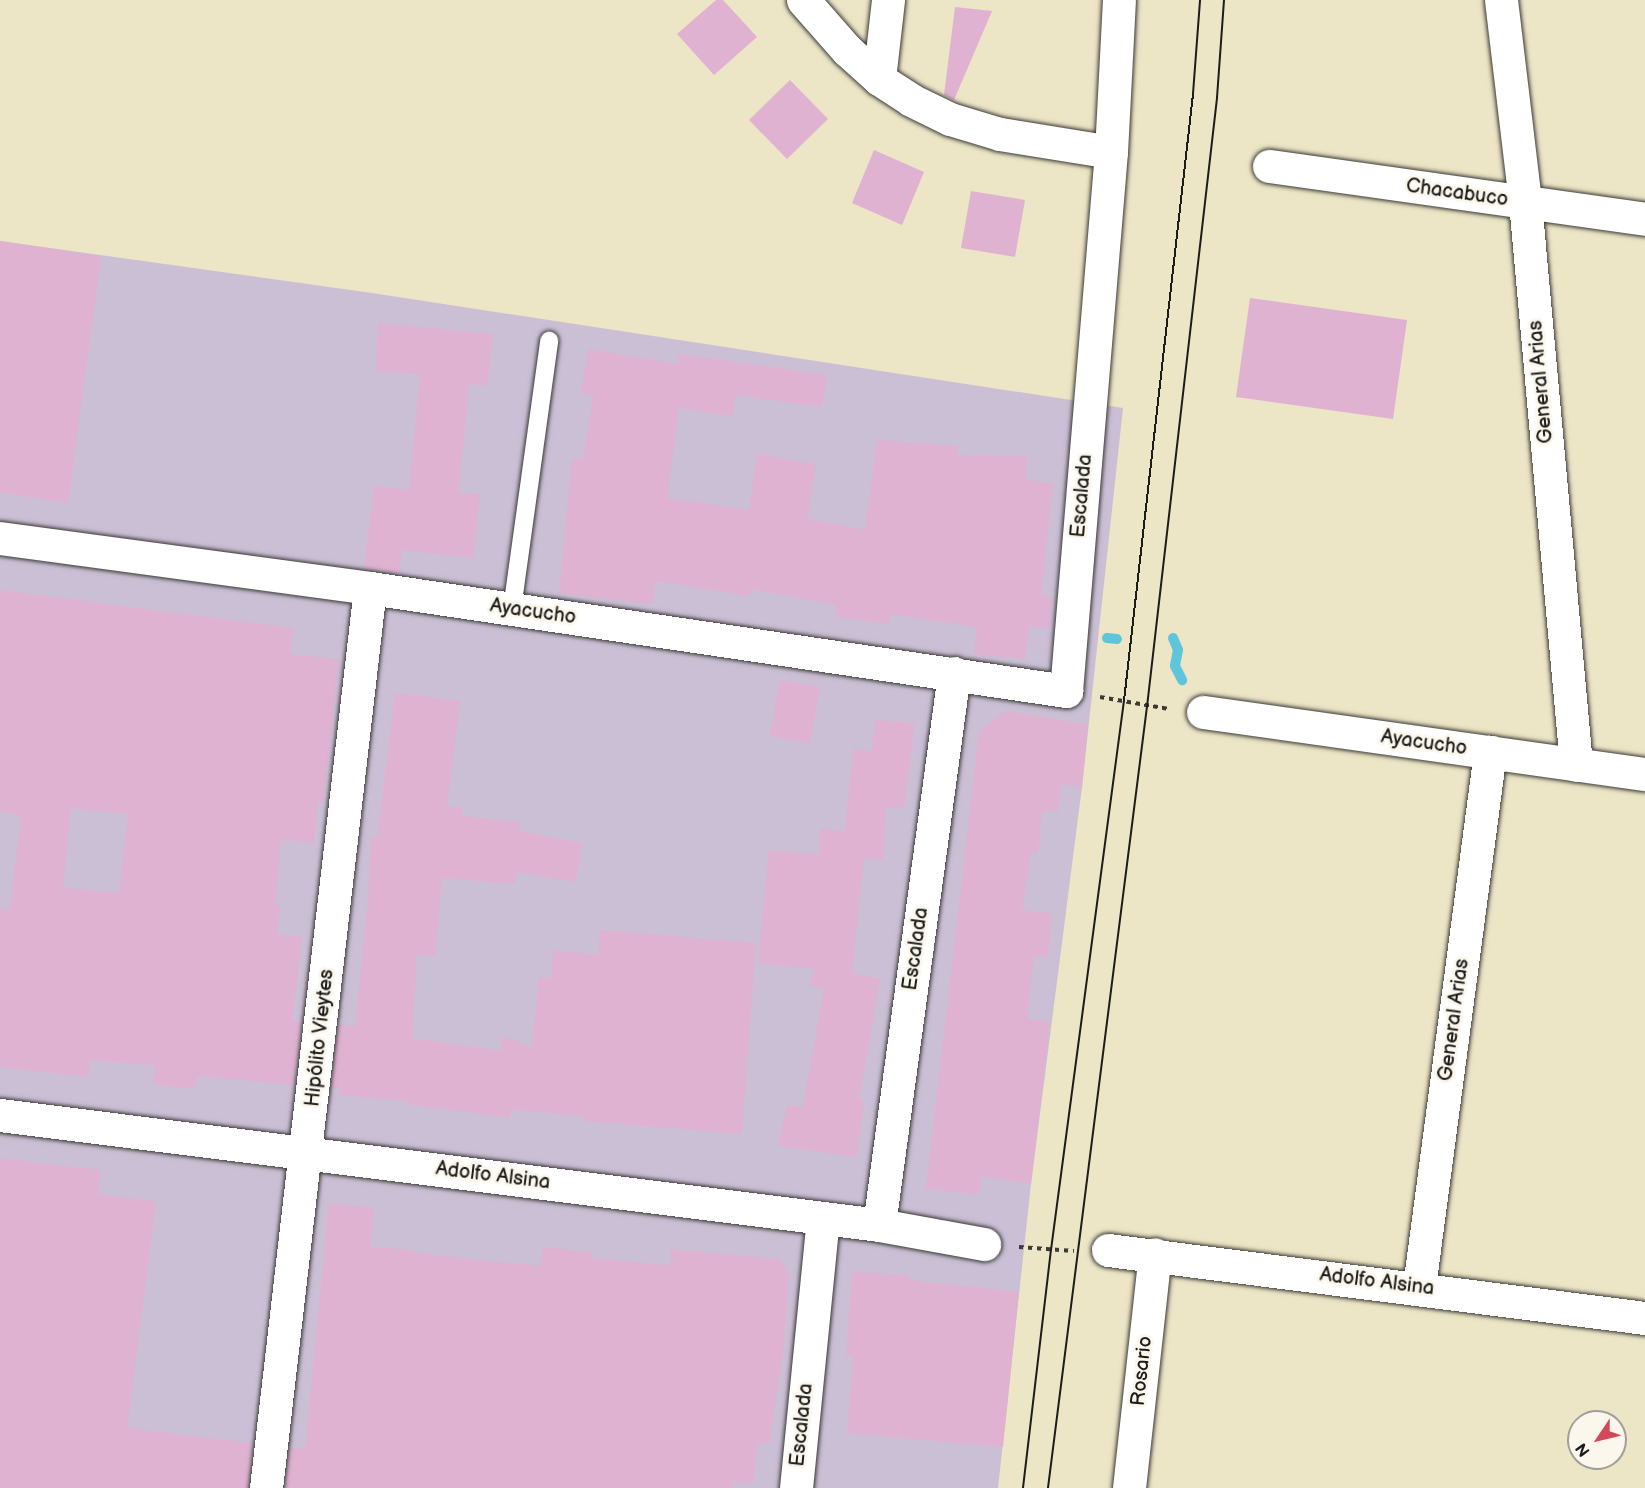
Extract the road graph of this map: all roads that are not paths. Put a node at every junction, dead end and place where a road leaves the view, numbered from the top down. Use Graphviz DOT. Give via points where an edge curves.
graph roads {
  1 [pos="803,0"];
  2 [pos="888,0"];
  3 [pos="1119,0"];
  4 [pos="1502,0"];
  5 [pos="879,79"];
  6 [pos="1111,152"];
  7 [pos="1269,166"];
  8 [pos="1525,202"];
  9 [pos="1645,219"];
  10 [pos="549,341"];
  11 [pos="0,538"];
  12 [pos="370,588"];
  13 [pos="512,609"];
  14 [pos="954,673"];
  15 [pos="1066,691"];
  16 [pos="1203,712"];
  17 [pos="1490,752"];
  18 [pos="1576,765"];
  19 [pos="1645,774"];
  20 [pos="0,1115"];
  21 [pos="307,1152"];
  22 [pos="823,1219"];
  23 [pos="879,1225"];
  24 [pos="984,1244"];
  25 [pos="1108,1250"];
  26 [pos="1155,1254"];
  27 [pos="1419,1287"];
  28 [pos="1645,1318"];
  29 [pos="267,1488"];
  30 [pos="796,1488"];
  31 [pos="1129,1488"];
  1 -- 5 [label="street" via="846,50"];
  2 -- 5 [label="street"];
  3 -- 6 [label="street, Escalada"];
  4 -- 8 [label="street, General Arias"];
  5 -- 6 [label="street" via="911,100 960,122 1000,134"];
  6 -- 15 [label="street, Escalada"];
  7 -- 8 [label="street, Chacabuco"];
  8 -- 9 [label="street, Chacabuco"];
  8 -- 18 [label="street, General Arias"];
  10 -- 13 [label="lane"];
  11 -- 12 [label="street, Ayacucho"];
  12 -- 13 [label="street, Ayacucho"];
  12 -- 21 [label="street, Hipólito Vieytes"];
  13 -- 14 [label="street, Ayacucho"];
  14 -- 15 [label="street, Ayacucho"];
  14 -- 23 [label="street, Escalada"];
  16 -- 17 [label="street, Ayacucho"];
  17 -- 18 [label="street, Ayacucho"];
  17 -- 27 [label="street, General Arias"];
  18 -- 19 [label="street, Ayacucho"];
  20 -- 21 [label="street, Adolfo Alsina"];
  21 -- 22 [label="street, Adolfo Alsina"];
  21 -- 29 [label="street, Hipólito Vieytes"];
  22 -- 23 [label="street, Adolfo Alsina"];
  22 -- 30 [label="street, Escalada"];
  23 -- 24 [label="street, Adolfo Alsina"];
  25 -- 26 [label="street, Adolfo Alsina"];
  26 -- 27 [label="street, Adolfo Alsina"];
  26 -- 31 [label="street, Rosario"];
  27 -- 28 [label="street, Adolfo Alsina"];
}
